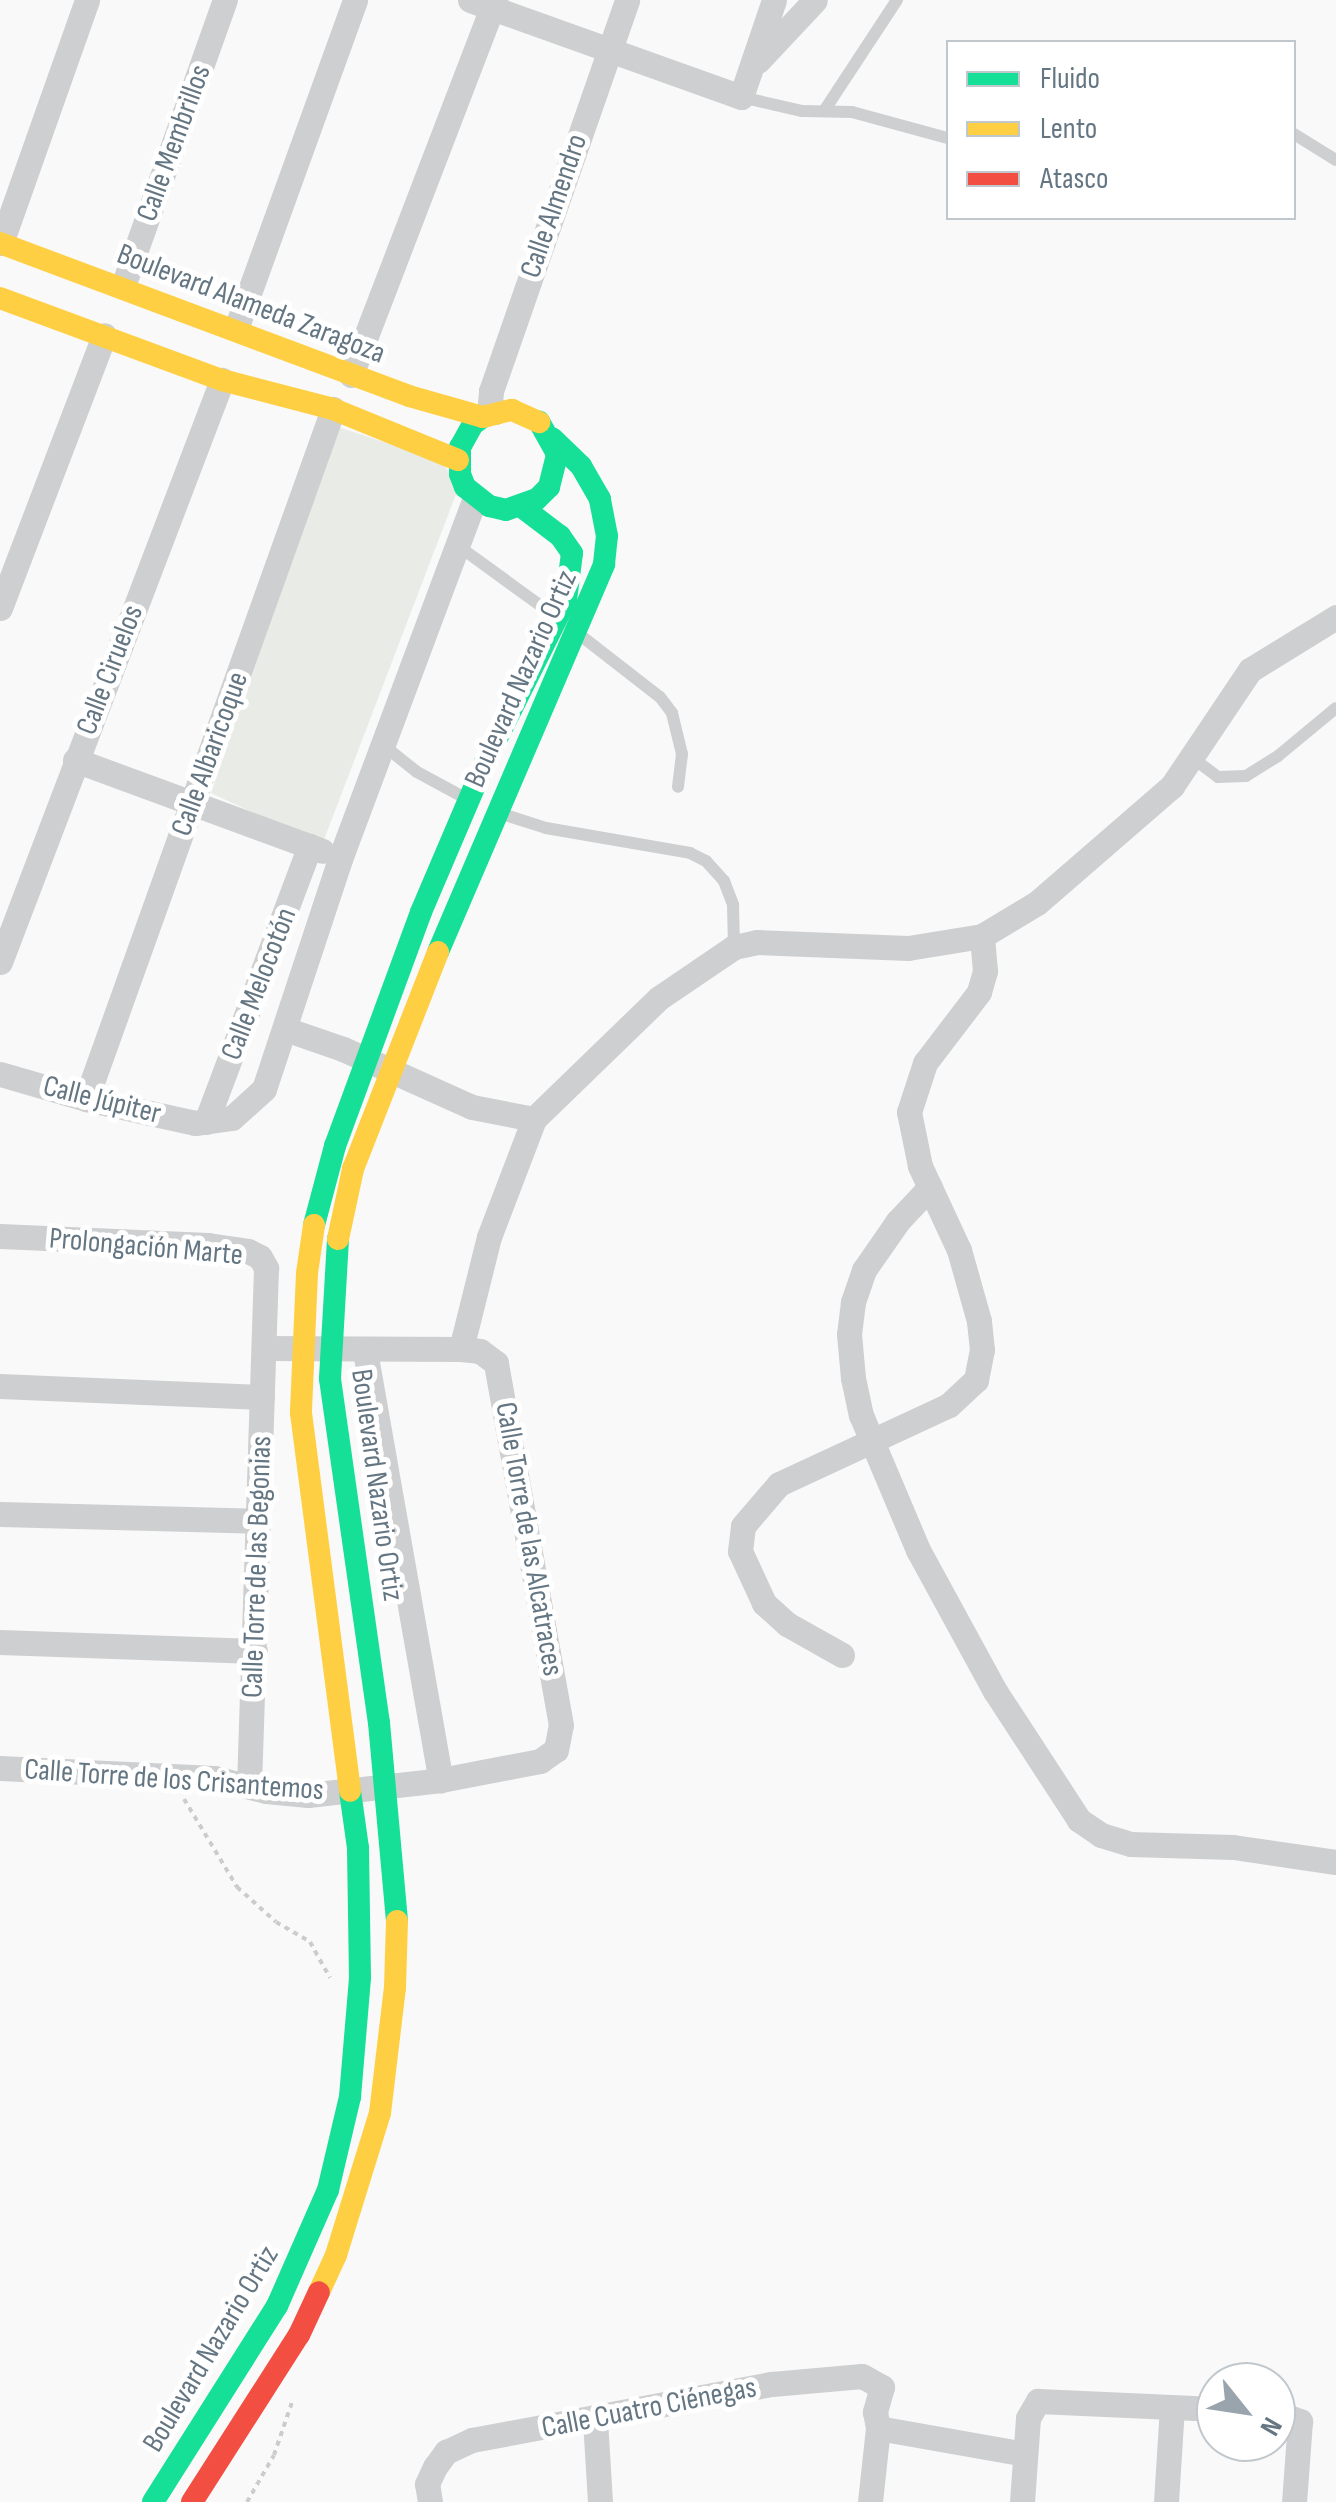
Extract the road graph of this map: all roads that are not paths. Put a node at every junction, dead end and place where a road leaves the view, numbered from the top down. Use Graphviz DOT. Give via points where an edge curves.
graph roads {
  1 [pos="87,0"];
  2 [pos="224,0"];
  3 [pos="355,0"];
  4 [pos="626,0"];
  5 [pos="774,0"];
  6 [pos="815,0"];
  7 [pos="897,0"];
  8 [pos="486,3"];
  9 [pos="608,50"];
  10 [pos="751,68"];
  11 [pos="741,97"];
  12 [pos="824,111"];
  13 [pos="1296,135"];
  14 [pos="946,137"];
  15 [pos="1336,160"];
  16 [pos="0,243"];
  17 [pos="123,286"];
  18 [pos="0,298"];
  19 [pos="236,329"];
  20 [pos="104,334"];
  21 [pos="350,375"];
  22 [pos="222,380"];
  23 [pos="333,409"];
  24 [pos="489,414"];
  25 [pos="552,438"];
  26 [pos="458,460"];
  27 [pos="475,498"];
  28 [pos="522,507"];
  29 [pos="457,545"];
  30 [pos="0,608"];
  31 [pos="556,617"];
  32 [pos="1336,617"];
  33 [pos="576,632"];
  34 [pos="1336,708"];
  35 [pos="383,745"];
  36 [pos="1194,759"];
  37 [pos="75,760"];
  38 [pos="678,788"];
  39 [pos="468,800"];
  40 [pos="192,802"];
  41 [pos="496,812"];
  42 [pos="310,846"];
  43 [pos="340,858"];
  44 [pos="982,936"];
  45 [pos="734,947"];
  46 [pos="0,962"];
  47 [pos="285,1028"];
  48 [pos="366,1059"];
  49 [pos="391,1070"];
  50 [pos="0,1074"];
  51 [pos="86,1099"];
  52 [pos="534,1119"];
  53 [pos="206,1122"];
  54 [pos="930,1187"];
  55 [pos="0,1236"];
  56 [pos="264,1348"];
  57 [pos="301,1348"];
  58 [pos="461,1348"];
  59 [pos="330,1350"];
  60 [pos="365,1350"];
  61 [pos="0,1386"];
  62 [pos="262,1397"];
  63 [pos="872,1437"];
  64 [pos="0,1514"];
  65 [pos="259,1522"];
  66 [pos="0,1642"];
  67 [pos="255,1652"];
  68 [pos="842,1655"];
  69 [pos="561,1726"];
  70 [pos="0,1768"];
  71 [pos="442,1780"];
  72 [pos="249,1786"];
  73 [pos="386,1786"];
  74 [pos="353,1790"];
  75 [pos="1336,1862"];
  76 [pos="1172,2407"];
  77 [pos="1196,2409"];
  78 [pos="595,2420"];
  79 [pos="876,2420"];
  80 [pos="1296,2420"];
  81 [pos="1024,2454"];
  82 [pos="153,2502"];
  83 [pos="192,2502"];
  84 [pos="430,2502"];
  85 [pos="600,2502"];
  86 [pos="870,2502"];
  87 [pos="1022,2502"];
  88 [pos="1166,2502"];
  89 [pos="1294,2502"];
  1 -- 16 [label="street"];
  2 -- 17 [label="street, Calle Membrillos"];
  3 -- 19 [label="street"];
  4 -- 9 [label="street, Calle Almendro"];
  5 -- 10 [label="street"];
  6 -- 10 [label="street"];
  7 -- 12 [label="lane"];
  8 -- 9 [label="street"];
  8 -- 21 [label="street"];
  9 -- 11 [label="street"];
  9 -- 24 [label="street, Calle Almendro" via="491,391"];
  10 -- 11 [label="street"];
  11 -- 12 [label="lane"];
  12 -- 14 [label="lane"];
  13 -- 15 [label="lane"];
  16 -- 17 [label="main road, Boulevard Alameda Zaragoza"];
  17 -- 19 [label="main road, Boulevard Alameda Zaragoza"];
  18 -- 20 [label="main road"];
  19 -- 21 [label="main road, Boulevard Alameda Zaragoza"];
  20 -- 22 [label="main road"];
  20 -- 30 [label="street"];
  21 -- 24 [label="main road, Boulevard Alameda Zaragoza"];
  22 -- 23 [label="main road"];
  22 -- 37 [label="street, Calle Ciruelos"];
  23 -- 26 [label="main road"];
  23 -- 40 [label="street, Calle Albaricoque"];
  24 -- 25 [label="main road, Boulevard Alameda Zaragoza" via="528,415"];
  24 -- 26 [label="main road" via="465,435"];
  25 -- 28 [label="main road" via="556,471 538,499"];
  25 -- 33 [label="main road, Boulevard Nazario Ortiz" via="581,466 600,499 607,536 604,564"];
  26 -- 27 [label="main road"];
  27 -- 28 [label="main road" via="489,506"];
  27 -- 29 [label="street"];
  28 -- 31 [label="main road, Boulevard Nazario Ortiz" via="572,553 566,600"];
  29 -- 31 [label="lane"];
  29 -- 35 [label="street"];
  31 -- 33 [label="lane"];
  31 -- 39 [label="main road, Boulevard Nazario Ortiz"];
  32 -- 36 [label="street" via="1250,670"];
  33 -- 38 [label="lane" via="672,712 682,754"];
  33 -- 41 [label="main road, Boulevard Nazario Ortiz"];
  34 -- 36 [label="lane" via="1246,776 1218,777"];
  35 -- 39 [label="lane"];
  35 -- 43 [label="street"];
  36 -- 44 [label="street" via="1125,831 1038,903"];
  37 -- 40 [label="street"];
  37 -- 46 [label="street, Calle Ciruelos"];
  39 -- 41 [label="lane"];
  39 -- 48 [label="main road, Boulevard Nazario Ortiz"];
  40 -- 42 [label="street"];
  40 -- 51 [label="street, Calle Albaricoque"];
  41 -- 45 [label="lane" via="706,861 724,881 733,906"];
  41 -- 49 [label="main road, Boulevard Nazario Ortiz"];
  42 -- 43 [label="street"];
  42 -- 53 [label="street, Calle Melocotón"];
  43 -- 47 [label="street"];
  44 -- 45 [label="street" via="908,948 780,941"];
  44 -- 54 [label="street" via="979,992 925,1063 909,1112"];
  45 -- 52 [label="street" via="659,998"];
  47 -- 48 [label="street"];
  47 -- 53 [label="street" via="264,1089 232,1118"];
  48 -- 49 [label="street"];
  48 -- 57 [label="main road, Boulevard Nazario Ortiz" via="316,1211"];
  49 -- 52 [label="street" via="472,1106"];
  49 -- 59 [label="main road, Boulevard Nazario Ortiz" via="353,1169 336,1246"];
  50 -- 51 [label="street, Calle Júpiter"];
  51 -- 53 [label="street, Calle Júpiter"];
  52 -- 58 [label="street" via="489,1237"];
  54 -- 63 [label="street" via="880,1244 853,1302 854,1378"];
  54 -- 63 [label="street" via="959,1250 980,1321 980,1368 966,1393 949,1405"];
  55 -- 56 [label="street, Prolongación Marte" via="248,1251 260,1257 268,1279"];
  56 -- 57 [label="street"];
  56 -- 62 [label="street, Calle Torre de las Begonias"];
  57 -- 59 [label="street"];
  57 -- 74 [label="main road, Boulevard Nazario Ortiz" via="300,1414"];
  58 -- 60 [label="street"];
  58 -- 69 [label="street, Calle Torre de las Alcatraces" via="490,1356 500,1374"];
  59 -- 60 [label="street"];
  59 -- 73 [label="main road, Boulevard Nazario Ortiz"];
  60 -- 71 [label="street"];
  61 -- 62 [label="street"];
  62 -- 65 [label="street, Calle Torre de las Begonias"];
  63 -- 68 [label="street" via="779,1484 744,1526 740,1552 764,1604"];
  63 -- 75 [label="street" via="936,1588 1079,1820 1130,1844 1234,1848"];
  64 -- 65 [label="street"];
  65 -- 67 [label="street, Calle Torre de las Begonias"];
  66 -- 67 [label="street"];
  67 -- 72 [label="street, Calle Torre de las Begonias"];
  69 -- 71 [label="street, Calle Torre de los Crisantemos" via="556,1750 540,1762"];
  70 -- 72 [label="street, Calle Torre de los Crisantemos"];
  71 -- 73 [label="street, Calle Torre de los Crisantemos"];
  72 -- 74 [label="street, Calle Torre de los Crisantemos" via="293,1795"];
  73 -- 74 [label="street, Calle Torre de los Crisantemos"];
  73 -- 83 [label="main road, Boulevard Nazario Ortiz" via="397,1912 380,2113 341,2240 298,2335"];
  74 -- 82 [label="main road, Boulevard Nazario Ortiz" via="358,2030 328,2190 277,2306"];
  76 -- 77 [label="street"];
  76 -- 81 [label="street" via="1038,2401 1028,2418"];
  76 -- 88 [label="street"];
  78 -- 79 [label="street, Calle Cuatro Ciénegas" via="772,2384 862,2376 882,2387"];
  78 -- 84 [label="street, Calle Cuatro Ciénegas" via="472,2440 446,2452 427,2484"];
  78 -- 85 [label="street"];
  79 -- 81 [label="street"];
  79 -- 86 [label="street"];
  80 -- 89 [label="street"];
  81 -- 87 [label="street"];
}
